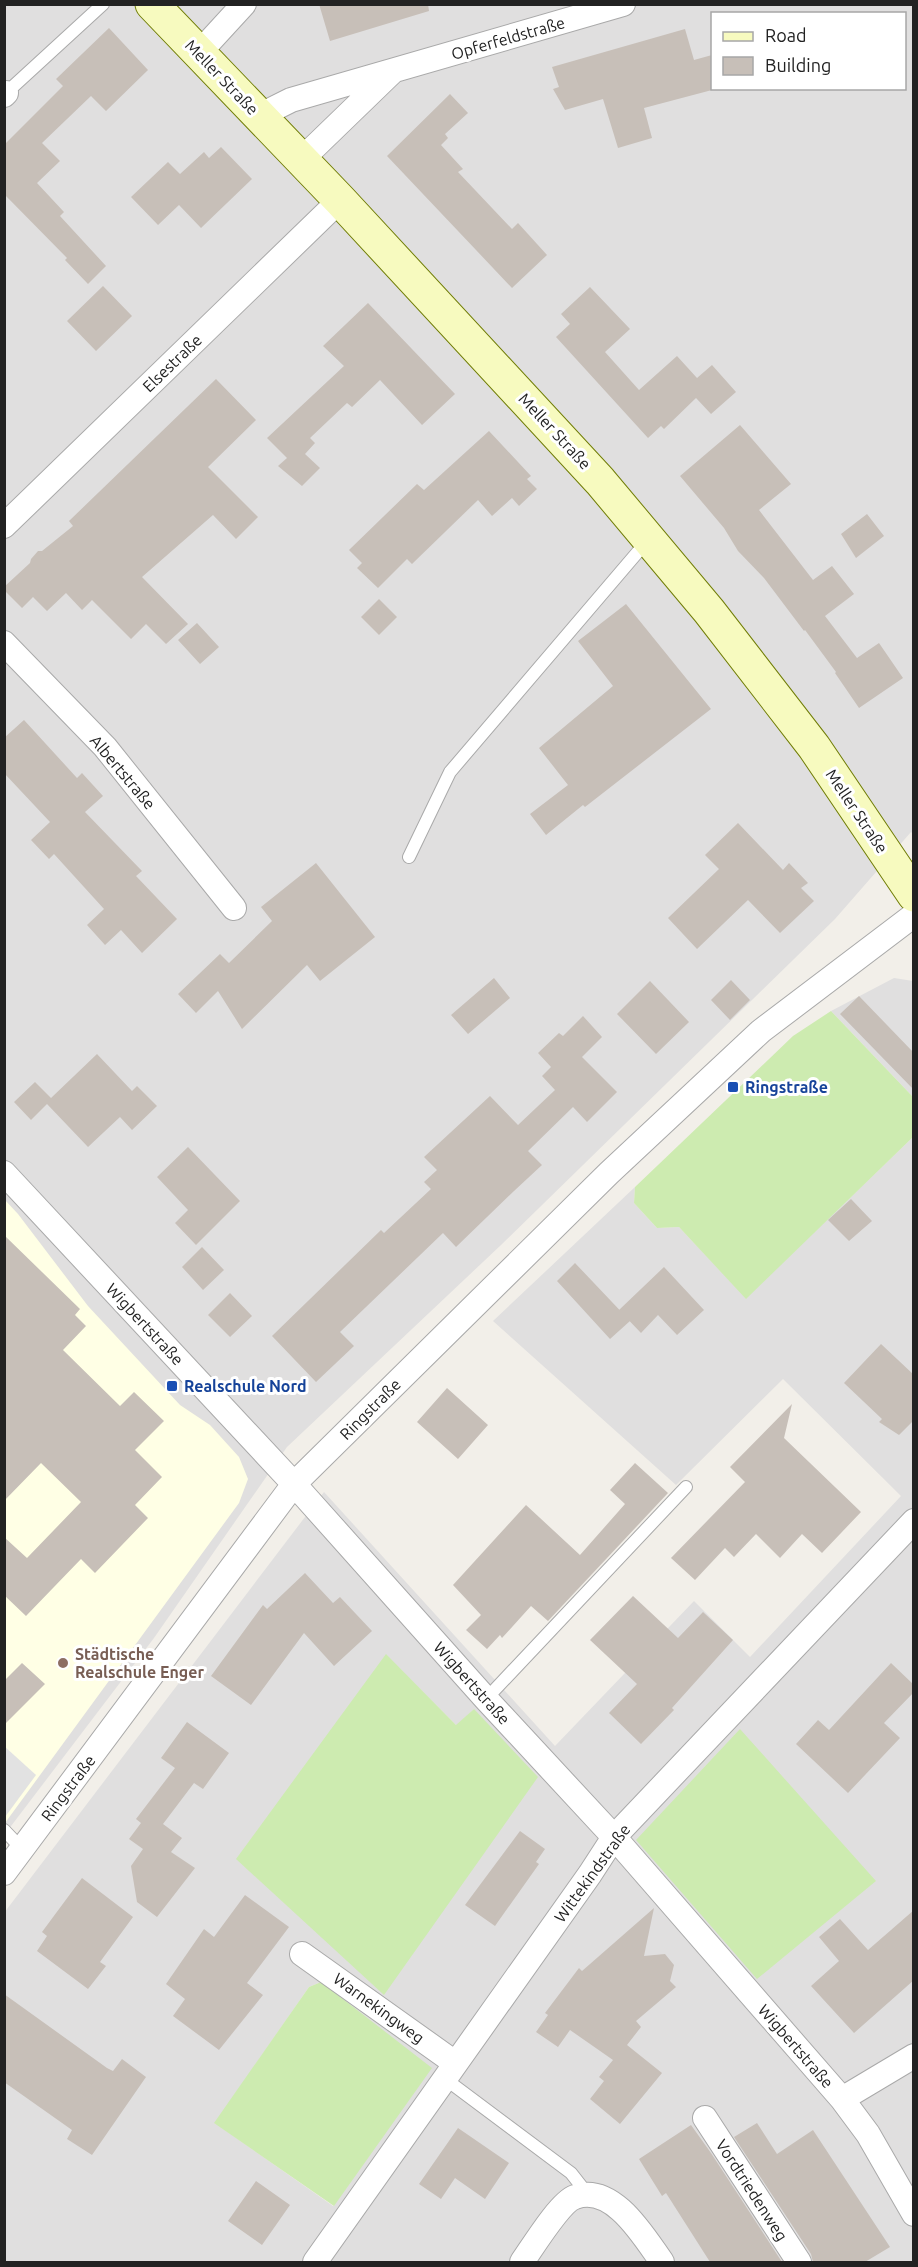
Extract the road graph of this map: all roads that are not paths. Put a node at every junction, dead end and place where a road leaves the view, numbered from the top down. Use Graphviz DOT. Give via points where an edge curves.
graph roads {
  1 [pos="103,4"];
  2 [pos="152,4"];
  3 [pos="244,4"];
  4 [pos="623,4"];
  5 [pos="199,53"];
  6 [pos="393,71"];
  7 [pos="5,94"];
  8 [pos="259,116"];
  9 [pos="301,160"];
  10 [pos="340,200"];
  11 [pos="4,526"];
  12 [pos="649,539"];
  13 [pos="4,643"];
  14 [pos="409,857"];
  15 [pos="914,895"];
  16 [pos="234,908"];
  17 [pos="914,915"];
  18 [pos="4,1173"];
  19 [pos="294,1484"];
  20 [pos="686,1487"];
  21 [pos="914,1521"];
  22 [pos="486,1699"];
  23 [pos="4,1830"];
  24 [pos="614,1837"];
  25 [pos="22,1849"];
  26 [pos="4,1873"];
  27 [pos="302,1954"];
  28 [pos="914,2055"];
  29 [pos="450,2071"];
  30 [pos="842,2099"];
  31 [pos="705,2118"];
  32 [pos="588,2196"];
  33 [pos="914,2214"];
  34 [pos="315,2262"];
  35 [pos="522,2262"];
  36 [pos="662,2262"];
  37 [pos="799,2262"];
  1 -- 7 [label="lane"];
  2 -- 5 [label="main road, Meller Straße"];
  3 -- 5 [label="street"];
  4 -- 6 [label="street, Opferfeldstraße"];
  5 -- 8 [label="main road, Meller Straße"];
  6 -- 8 [label="street, Opferfeldstraße" via="291,100"];
  6 -- 9 [label="street, Opferfeldstraße"];
  8 -- 9 [label="main road, Meller Straße"];
  9 -- 10 [label="main road, Meller Straße"];
  10 -- 11 [label="street, Elsestraße"];
  10 -- 12 [label="main road, Meller Straße"];
  12 -- 14 [label="lane" via="450,772"];
  12 -- 15 [label="main road, Meller Straße" via="814,747"];
  13 -- 16 [label="street, Albertstraße" via="105,747"];
  17 -- 19 [label="street, Ringstraße" via="761,1031 609,1173"];
  18 -- 19 [label="street, Wigbertstraße"];
  19 -- 22 [label="street, Wigbertstraße"];
  19 -- 25 [label="street, Ringstraße"];
  20 -- 22 [label="lane"];
  21 -- 24 [label="street, Wittekindstraße"];
  22 -- 24 [label="street, Wigbertstraße"];
  23 -- 25 [label="lane"];
  24 -- 29 [label="street, Wittekindstraße"];
  24 -- 30 [label="street, Wigbertstraße"];
  25 -- 26 [label="street, Ringstraße"];
  27 -- 29 [label="street, Warnekingweg"];
  28 -- 30 [label="street"];
  29 -- 32 [label="lane" via="572,2173"];
  29 -- 34 [label="street, Wittekindstraße"];
  30 -- 33 [label="street, Wigbertstraße" via="868,2134"];
  31 -- 37 [label="street, Vordtriedenweg"];
  32 -- 35 [label="street" via="574,2197 561,2208"];
  32 -- 36 [label="street" via="607,2199 621,2210"];
}
